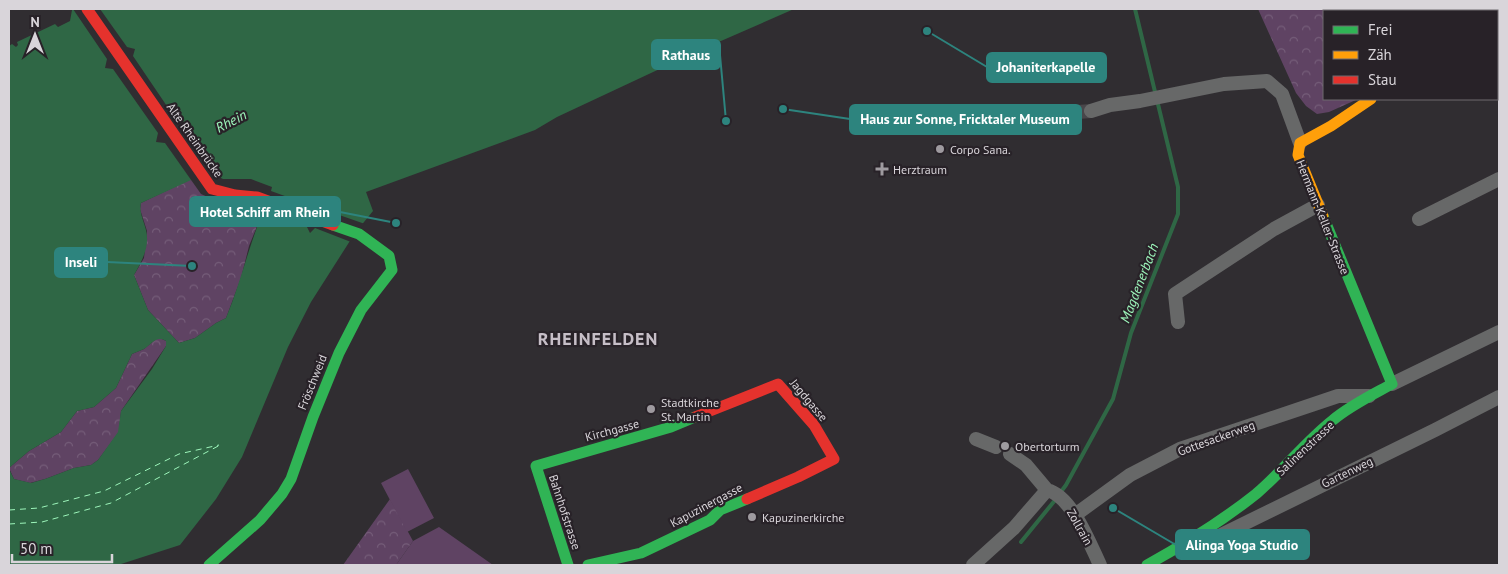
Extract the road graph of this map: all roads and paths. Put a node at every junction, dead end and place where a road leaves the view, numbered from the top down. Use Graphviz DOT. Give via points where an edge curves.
graph roads {
  1 [pos="87,9"];
  2 [pos="1370,100"];
  3 [pos="1090,111"];
  4 [pos="1300,143"];
  5 [pos="1499,179"];
  6 [pos="1318,205"];
  7 [pos="1419,219"];
  8 [pos="389,256"];
  9 [pos="1178,322"];
  10 [pos="1499,332"];
  11 [pos="778,384"];
  12 [pos="1392,384"];
  13 [pos="1370,396"];
  14 [pos="1499,397"];
  15 [pos="976,439"];
  16 [pos="996,447"];
  17 [pos="1010,454"];
  18 [pos="834,459"];
  19 [pos="536,466"];
  20 [pos="1050,491"];
  21 [pos="1075,515"];
  22 [pos="1193,540"];
  23 [pos="208,565"];
  24 [pos="568,565"];
  25 [pos="588,565"];
  26 [pos="973,565"];
  27 [pos="1100,565"];
  28 [pos="1147,565"];
  1 -- 8 [label="street, Alte Rheinbrücke" via="212,189 257,197 355,233"];
  2 -- 4 [label="street"];
  3 -- 4 [label="street, Hermann-Keller-Strasse" via="1224,84 1267,81 1282,94"];
  4 -- 6 [label="street, Hermann-Keller-Strasse" via="1298,155"];
  5 -- 7 [label="street"];
  6 -- 9 [label="street" via="1274,229 1175,294"];
  6 -- 12 [label="street, Hermann-Keller-Strasse"];
  8 -- 23 [label="street, Fröschweid" via="392,270 361,310 339,352 292,479 273,507"];
  10 -- 12 [label="street, Salinenstrasse"];
  11 -- 18 [label="street, Jagdgasse" via="814,424"];
  11 -- 19 [label="street, Kirchgasse" via="672,427"];
  12 -- 13 [label="street, Salinenstrasse"];
  13 -- 21 [label="street, Gottesackerweg" via="1338,396 1180,449 1130,475"];
  13 -- 22 [label="street, Salinenstrasse" via="1328,424 1256,493"];
  14 -- 22 [label="street, Gartenweg" via="1217,537"];
  15 -- 16 [label="street"];
  17 -- 20 [label="street, Zollrain" via="1026,465"];
  18 -- 25 [label="street, Kapuzinergasse" via="720,510 710,520 641,553"];
  19 -- 24 [label="street, Bahnhofstrasse"];
  20 -- 21 [label="street, Zollrain"];
  20 -- 26 [label="street"];
  21 -- 27 [label="street, Zollrain"];
  22 -- 28 [label="street, Salinenstrasse"];
}
